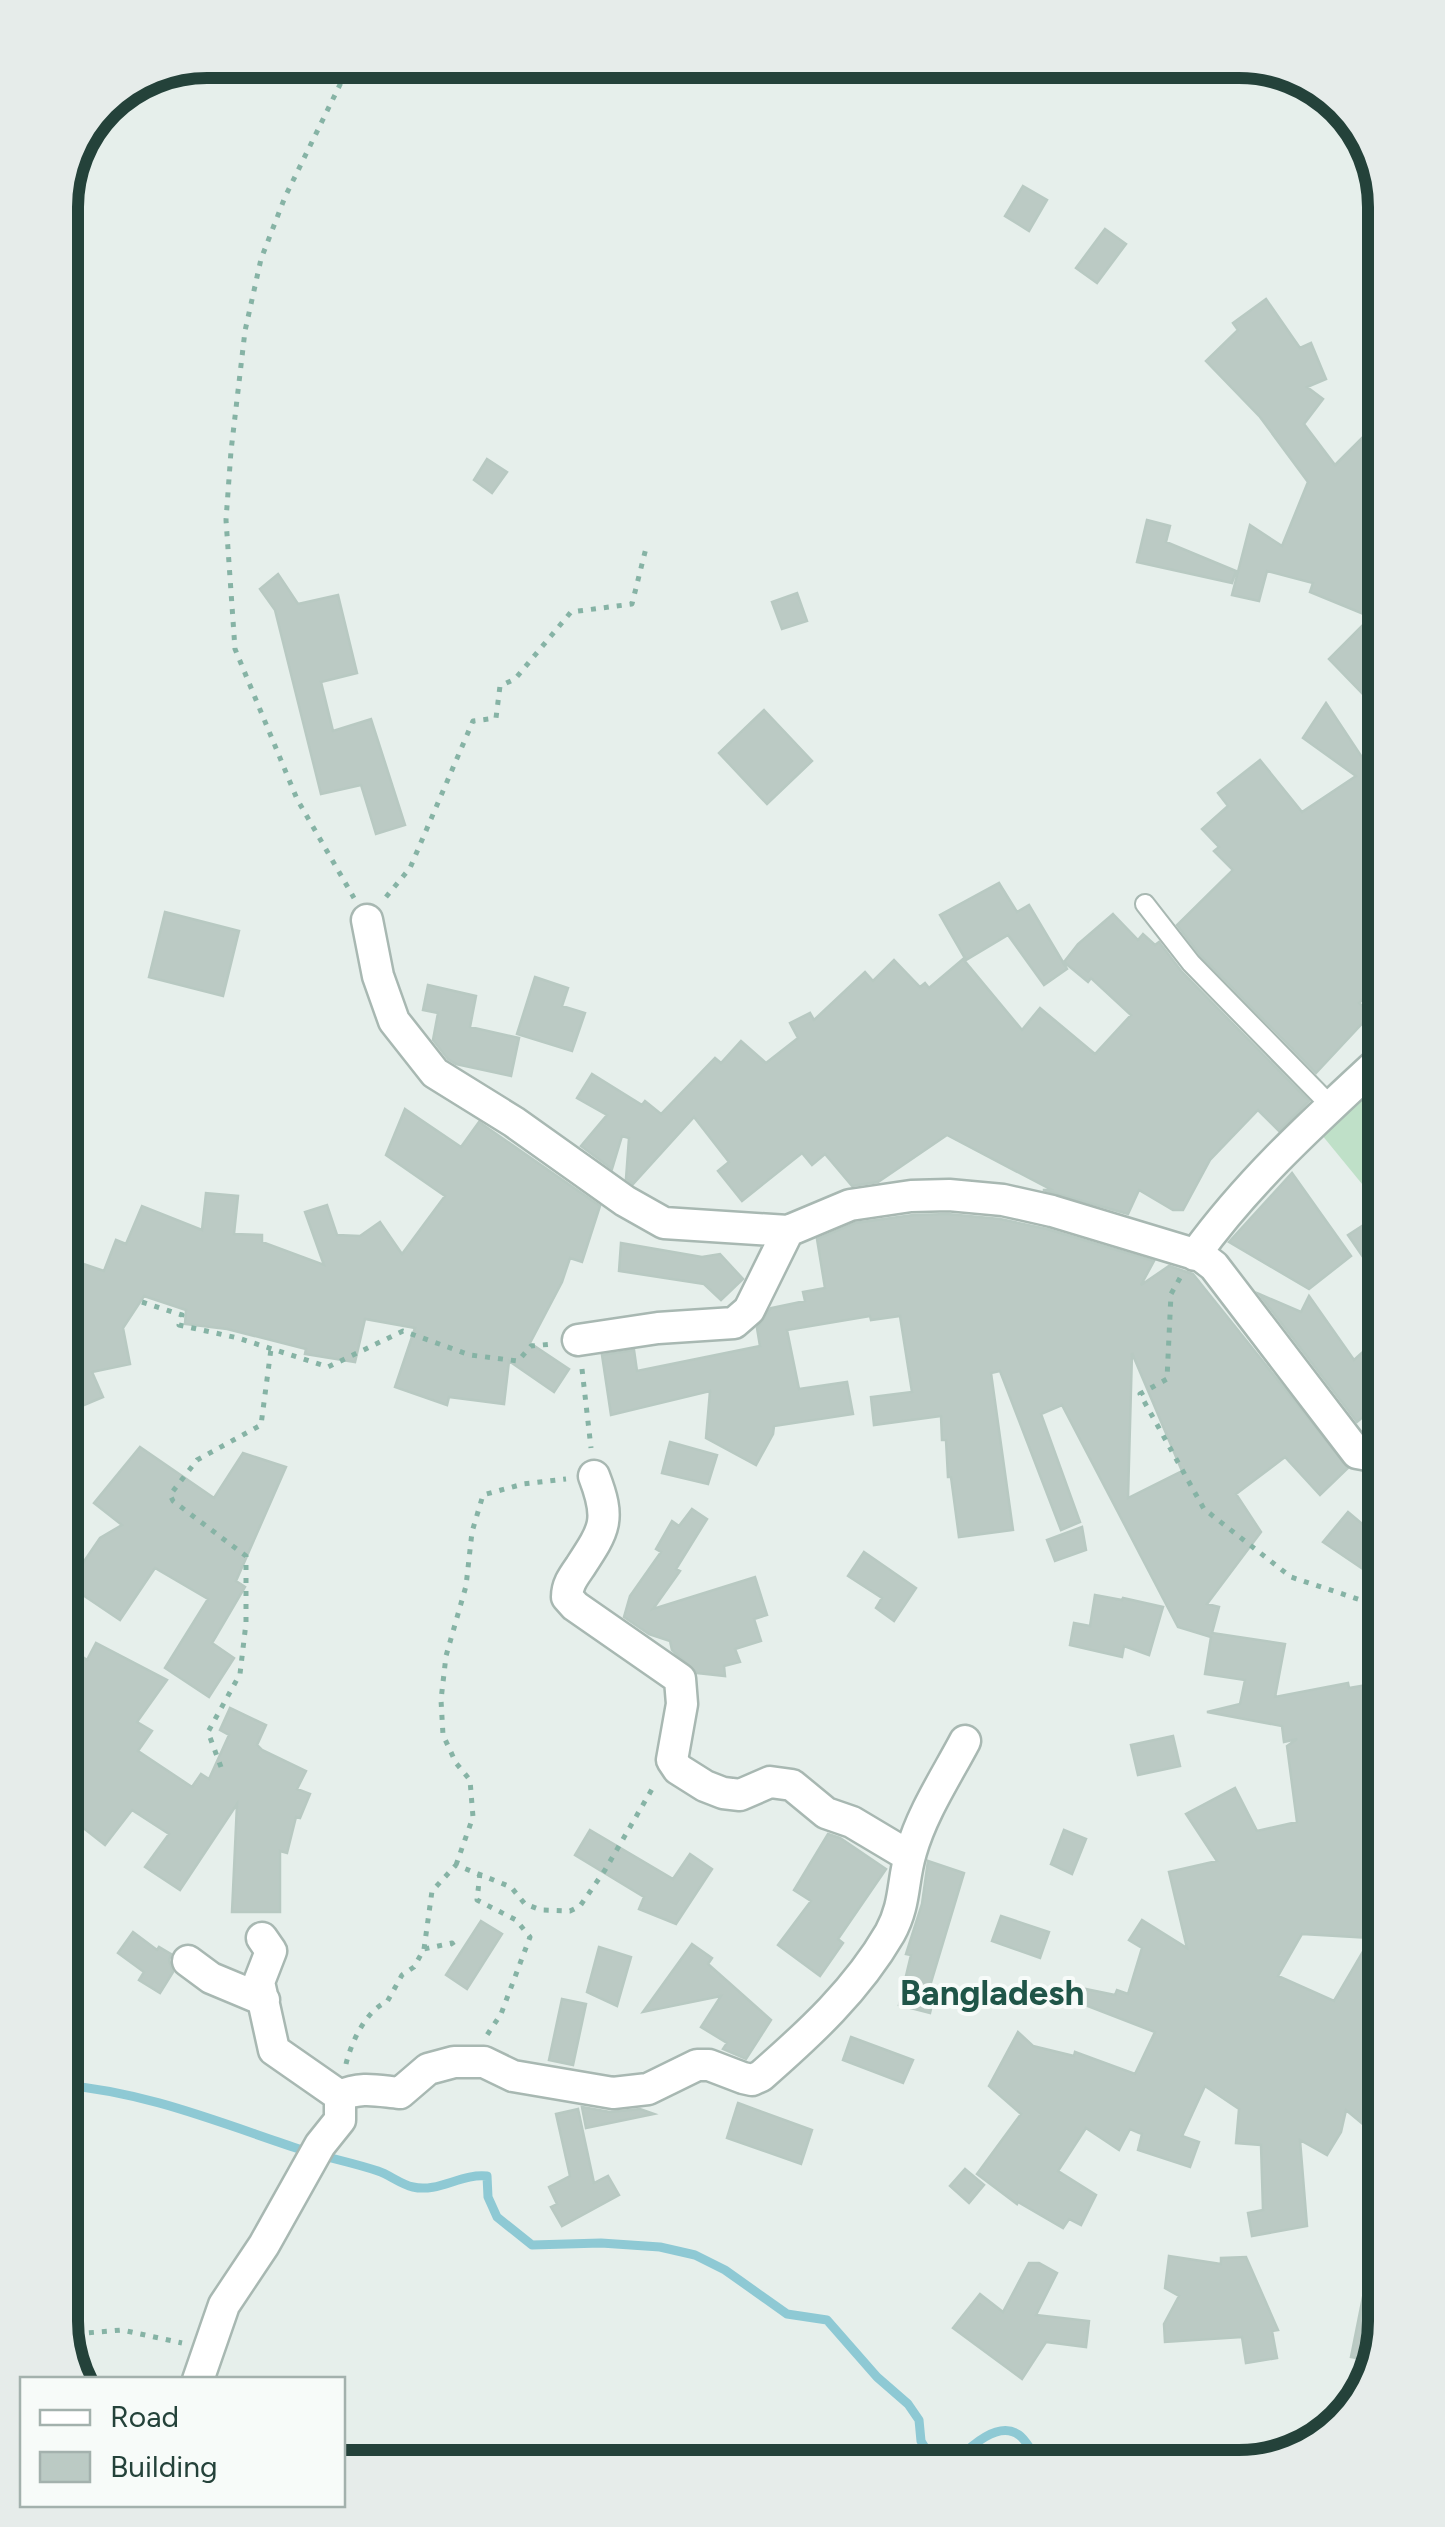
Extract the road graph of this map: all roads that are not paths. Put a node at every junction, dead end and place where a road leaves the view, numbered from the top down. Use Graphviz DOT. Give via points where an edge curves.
graph roads {
  1 [pos="1144,904"];
  2 [pos="368,920"];
  3 [pos="1368,1071"];
  4 [pos="1330,1106"];
  5 [pos="788,1231"];
  6 [pos="1195,1255"];
  7 [pos="578,1340"];
  8 [pos="1368,1455"];
  9 [pos="594,1476"];
  10 [pos="965,1742"];
  11 [pos="909,1856"];
  12 [pos="262,1938"];
  13 [pos="188,1961"];
  14 [pos="264,2000"];
  15 [pos="340,2096"];
  16 [pos="200,2370"];
  1 -- 4 [label="lane" via="1191,963"];
  2 -- 5 [label="street" via="394,1020 435,1073 664,1224"];
  3 -- 4 [label="street"];
  4 -- 6 [label="street" via="1286,1146"];
  5 -- 6 [label="street" via="850,1205 949,1195 1052,1211"];
  5 -- 7 [label="street" via="750,1310 734,1323"];
  6 -- 8 [label="street" via="1214,1266 1357,1454"];
  9 -- 11 [label="street" via="605,1525 567,1597 680,1679 672,1760 678,1769 732,1794 770,1782 792,1785 833,1817"];
  10 -- 11 [label="street"];
  11 -- 15 [label="street" via="900,1910 867,1968 831,2013 752,2080 697,2065 648,2088 613,2093 470,2062 428,2069 400,2094 373,2089"];
  12 -- 14 [label="street" via="271,1951 259,1982"];
  13 -- 14 [label="street"];
  14 -- 15 [label="street" via="274,2050"];
  15 -- 16 [label="street" via="340,2120 224,2305"];
}
